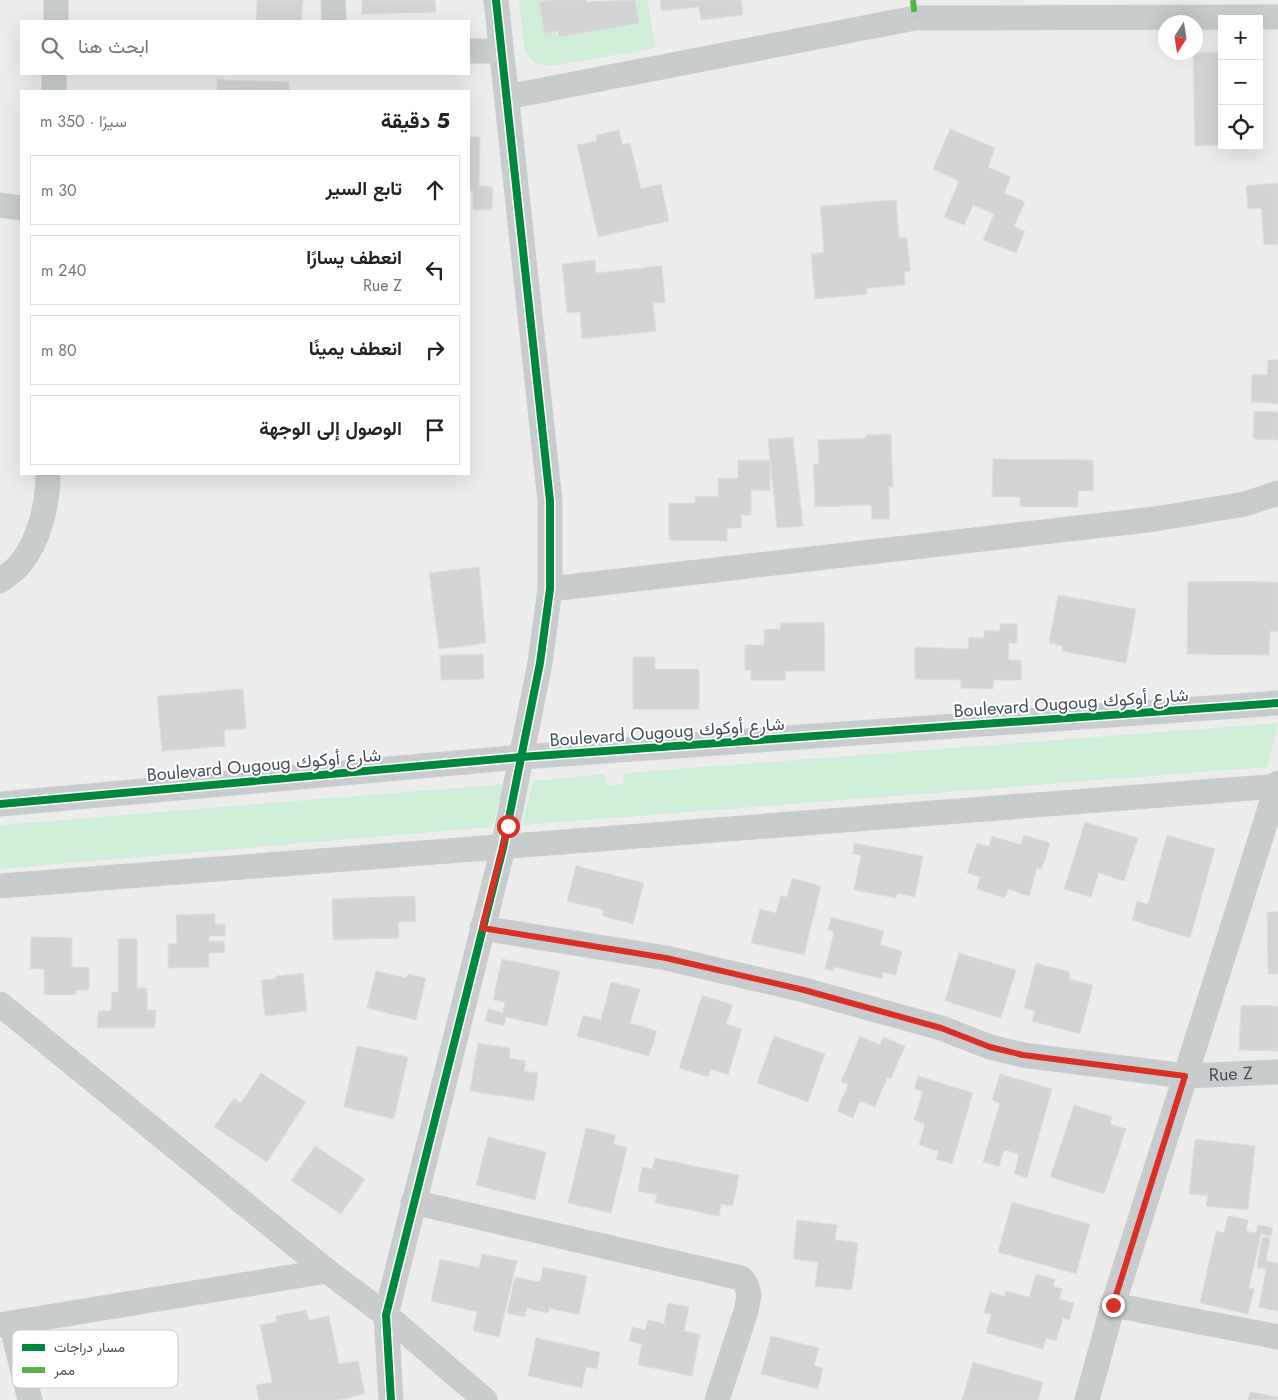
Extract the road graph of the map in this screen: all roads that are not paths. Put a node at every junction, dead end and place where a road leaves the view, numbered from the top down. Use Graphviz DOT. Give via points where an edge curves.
graph roads {
  1 [pos="56,0"];
  2 [pos="334,0"];
  3 [pos="496,0"];
  4 [pos="914,9"];
  5 [pos="1278,17"];
  6 [pos="56,20"];
  7 [pos="334,20"];
  8 [pos="470,51"];
  9 [pos="501,51"];
  10 [pos="54,75"];
  11 [pos="54,90"];
  12 [pos="508,97"];
  13 [pos="0,205"];
  14 [pos="20,208"];
  15 [pos="48,475"];
  16 [pos="1278,492"];
  17 [pos="0,581"];
  18 [pos="550,588"];
  19 [pos="1278,703"];
  20 [pos="521,758"];
  21 [pos="1278,785"];
  22 [pos="0,804"];
  23 [pos="503,848"];
  24 [pos="0,886"];
  25 [pos="482,928"];
  26 [pos="0,1004"];
  27 [pos="1278,1072"];
  28 [pos="1185,1076"];
  29 [pos="413,1202"];
  30 [pos="327,1271"];
  31 [pos="1113,1305"];
  32 [pos="386,1315"];
  33 [pos="6,1324"];
  34 [pos="1278,1337"];
  35 [pos="12,1343"];
  36 [pos="26,1388"];
  37 [pos="30,1400"];
  38 [pos="391,1400"];
  39 [pos="485,1400"];
  40 [pos="717,1400"];
  41 [pos="1087,1400"];
  1 -- 6 [label="street"];
  2 -- 7 [label="street"];
  3 -- 9 [label="street"];
  4 -- 5 [label="street"];
  4 -- 12 [label="street"];
  8 -- 9 [label="street"];
  9 -- 12 [label="street"];
  10 -- 11 [label="street"];
  12 -- 18 [label="street" via="550,501"];
  13 -- 14 [label="street"];
  15 -- 17 [label="street" via="39,531 21,563"];
  16 -- 18 [label="street" via="1245,504 1155,520"];
  18 -- 20 [label="street" via="540,663"];
  19 -- 20 [label="street, Boulevard Ougoug شارع أوكوك"];
  20 -- 22 [label="street, Boulevard Ougoug شارع أوكوك"];
  20 -- 23 [label="street"];
  21 -- 23 [label="street"];
  21 -- 28 [label="street"];
  23 -- 24 [label="street"];
  23 -- 25 [label="street"];
  25 -- 28 [label="street, Rue Z" via="666,958 804,990 941,1028 990,1047 1023,1055"];
  25 -- 29 [label="street"];
  26 -- 30 [label="street"];
  27 -- 28 [label="street, Rue Z"];
  28 -- 31 [label="street"];
  29 -- 32 [label="street"];
  29 -- 40 [label="street" via="741,1278 749,1295 746,1311"];
  30 -- 32 [label="street"];
  30 -- 33 [label="street"];
  31 -- 34 [label="street"];
  31 -- 41 [label="street"];
  32 -- 38 [label="street"];
  32 -- 39 [label="street"];
  33 -- 35 [label="street"];
  36 -- 37 [label="street"];
}
